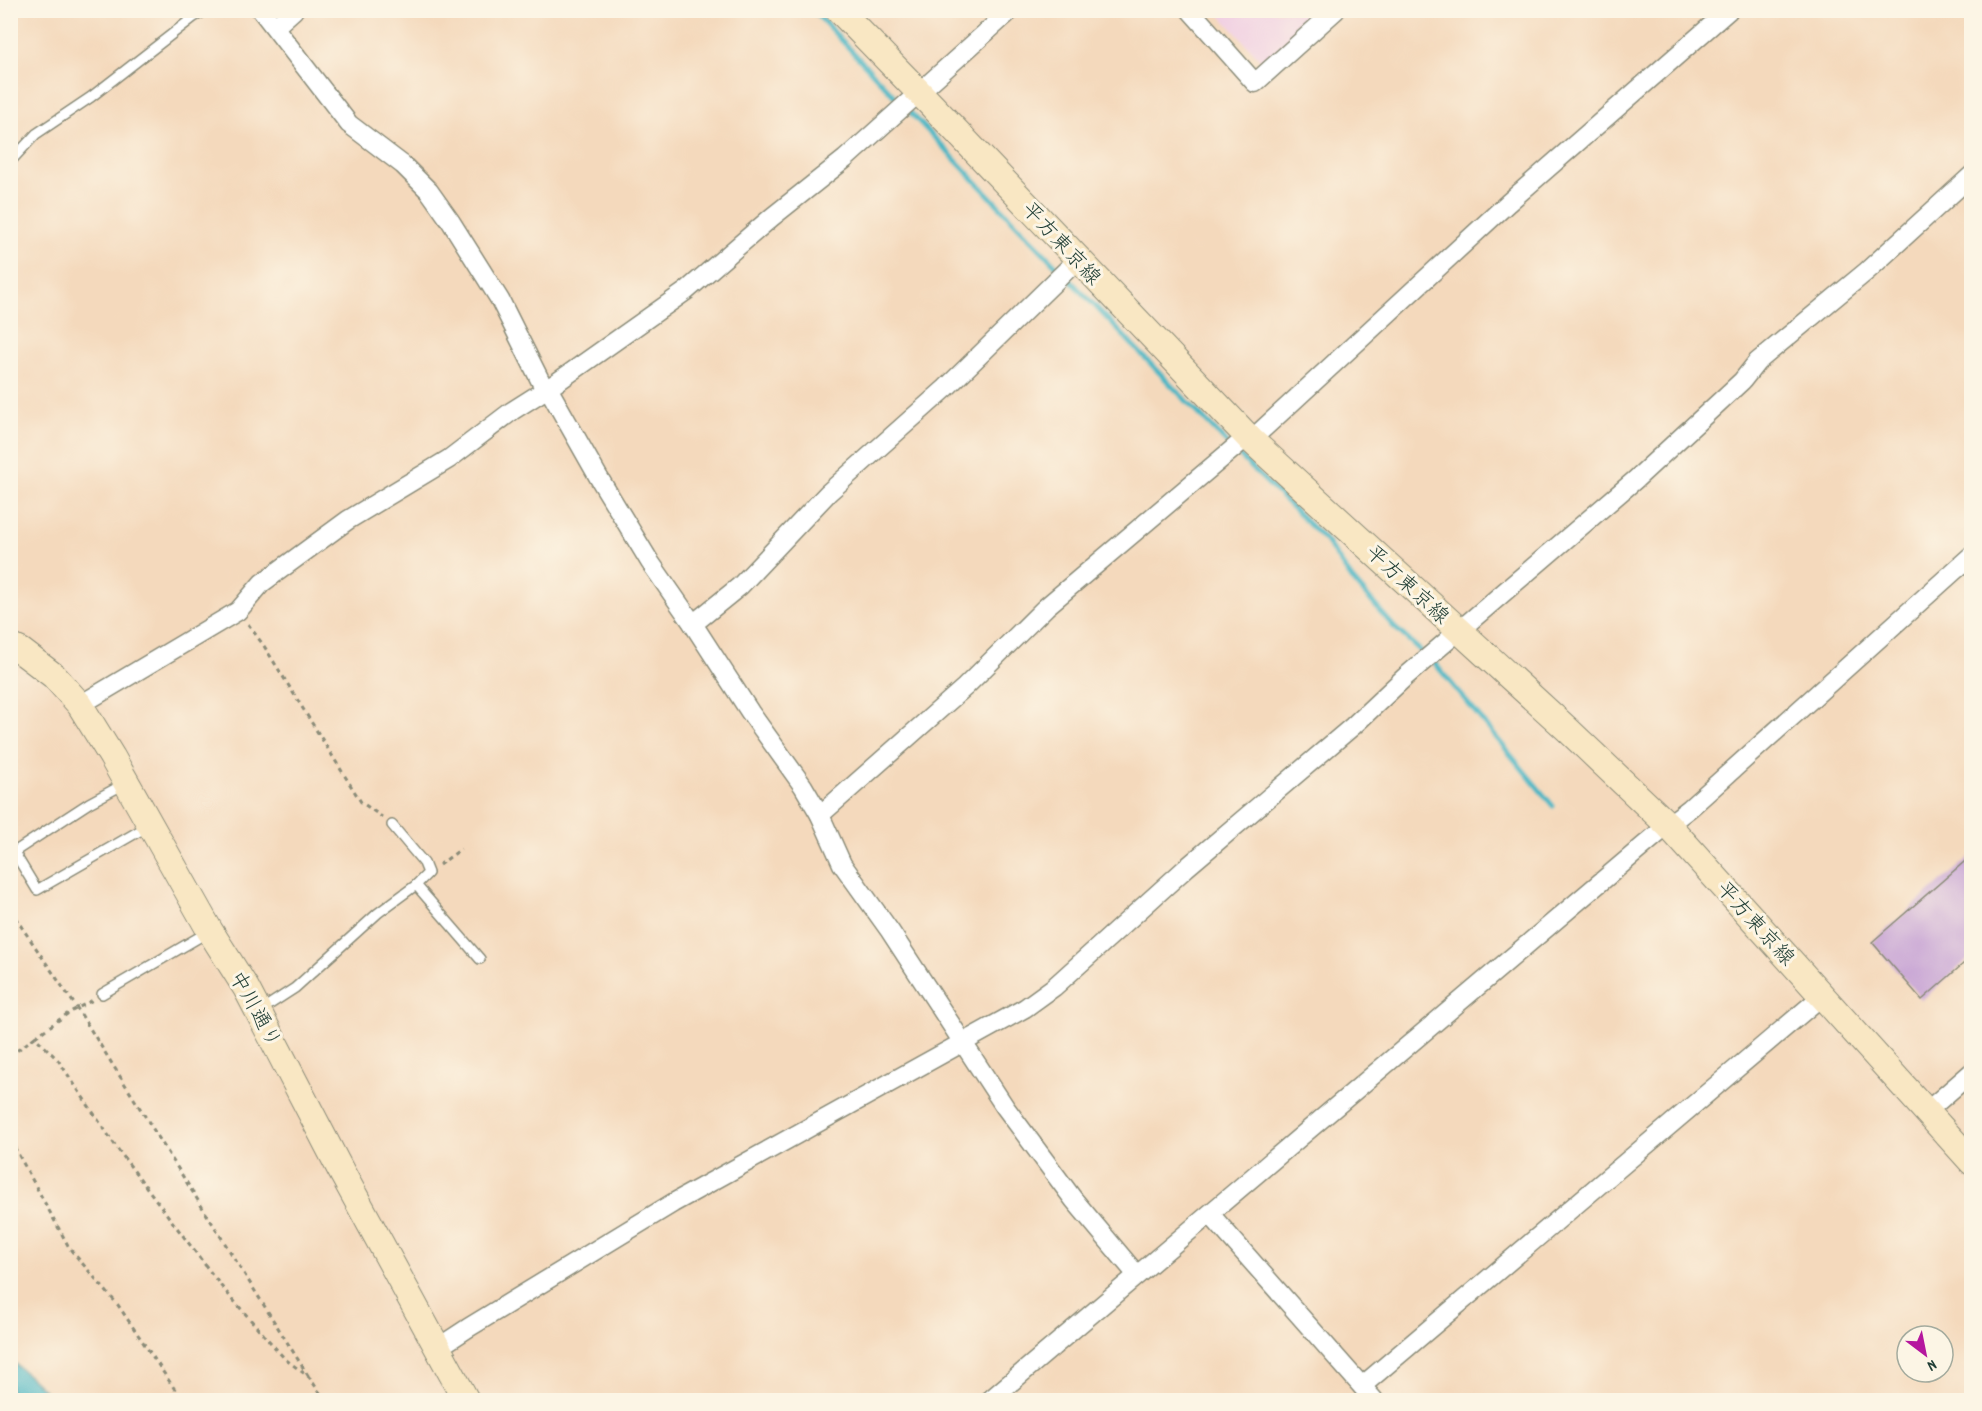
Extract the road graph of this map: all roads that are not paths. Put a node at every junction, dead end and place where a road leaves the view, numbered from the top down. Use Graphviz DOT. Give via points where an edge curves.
graph roads {
  1 [pos="207,10"];
  2 [pos="261,10"];
  3 [pos="294,10"];
  4 [pos="839,10"];
  5 [pos="1011,10"];
  6 [pos="1190,10"];
  7 [pos="1336,10"];
  8 [pos="1729,10"];
  9 [pos="275,27"];
  10 [pos="919,92"];
  11 [pos="10,162"];
  12 [pos="1971,175"];
  13 [pos="1077,260"];
  14 [pos="546,389"];
  15 [pos="1249,438"];
  16 [pos="1971,555"];
  17 [pos="693,624"];
  18 [pos="1458,631"];
  19 [pos="10,646"];
  20 [pos="80,705"];
  21 [pos="127,783"];
  22 [pos="820,815"];
  23 [pos="150,825"];
  24 [pos="392,825"];
  25 [pos="1668,825"];
  26 [pos="416,885"];
  27 [pos="210,931"];
  28 [pos="480,959"];
  29 [pos="102,994"];
  30 [pos="1822,996"];
  31 [pos="259,1011"];
  32 [pos="962,1043"];
  33 [pos="1971,1072"];
  34 [pos="1926,1112"];
  35 [pos="1971,1162"];
  36 [pos="1210,1214"];
  37 [pos="1137,1275"];
  38 [pos="436,1349"];
  39 [pos="1363,1394"];
  40 [pos="466,1401"];
  41 [pos="990,1401"];
  1 -- 11 [label="lane" via="91,97 51,122"];
  2 -- 9 [label="street"];
  3 -- 9 [label="street"];
  4 -- 10 [label="main road, 平方東京線"];
  5 -- 10 [label="street"];
  6 -- 7 [label="street" via="1255,83"];
  8 -- 15 [label="street" via="1508,203"];
  9 -- 14 [label="street" via="349,124 403,165 429,191 500,300"];
  10 -- 13 [label="main road, 平方東京線"];
  10 -- 14 [label="street" via="686,291"];
  12 -- 18 [label="street" via="1867,271 1757,363 1635,480"];
  13 -- 15 [label="main road, 平方東京線"];
  13 -- 17 [label="street" via="946,388 828,493 740,586"];
  14 -- 17 [label="street" via="650,562"];
  14 -- 20 [label="street" via="449,459 348,520 262,584 238,611"];
  15 -- 18 [label="main road, 平方東京線"];
  15 -- 22 [label="street" via="1046,607 965,687"];
  16 -- 25 [label="street"];
  17 -- 22 [label="street"];
  18 -- 25 [label="main road, 平方東京線"];
  18 -- 32 [label="street" via="1054,987 1026,1008"];
  19 -- 20 [label="main road, 中川通り" via="42,666"];
  20 -- 21 [label="main road, 中川通り"];
  21 -- 23 [label="main road, 中川通り"];
  21 -- 23 [label="lane" via="14,852 37,890"];
  22 -- 32 [label="street" via="842,864"];
  23 -- 27 [label="main road, 中川通り"];
  24 -- 26 [label="lane" via="424,863 428,873"];
  25 -- 30 [label="main road, 平方東京線"];
  25 -- 36 [label="street"];
  26 -- 28 [label="lane"];
  26 -- 31 [label="lane" via="378,913 294,988"];
  27 -- 29 [label="lane"];
  27 -- 31 [label="main road, 中川通り"];
  30 -- 34 [label="main road, 平方東京線"];
  30 -- 39 [label="street"];
  31 -- 38 [label="main road, 中川通り"];
  32 -- 37 [label="street" via="1074,1200"];
  32 -- 38 [label="street" via="673,1203"];
  33 -- 34 [label="street"];
  34 -- 35 [label="main road, 平方東京線"];
  36 -- 37 [label="street"];
  36 -- 39 [label="street"];
  37 -- 41 [label="street"];
  38 -- 40 [label="main road, 中川通り"];
}
